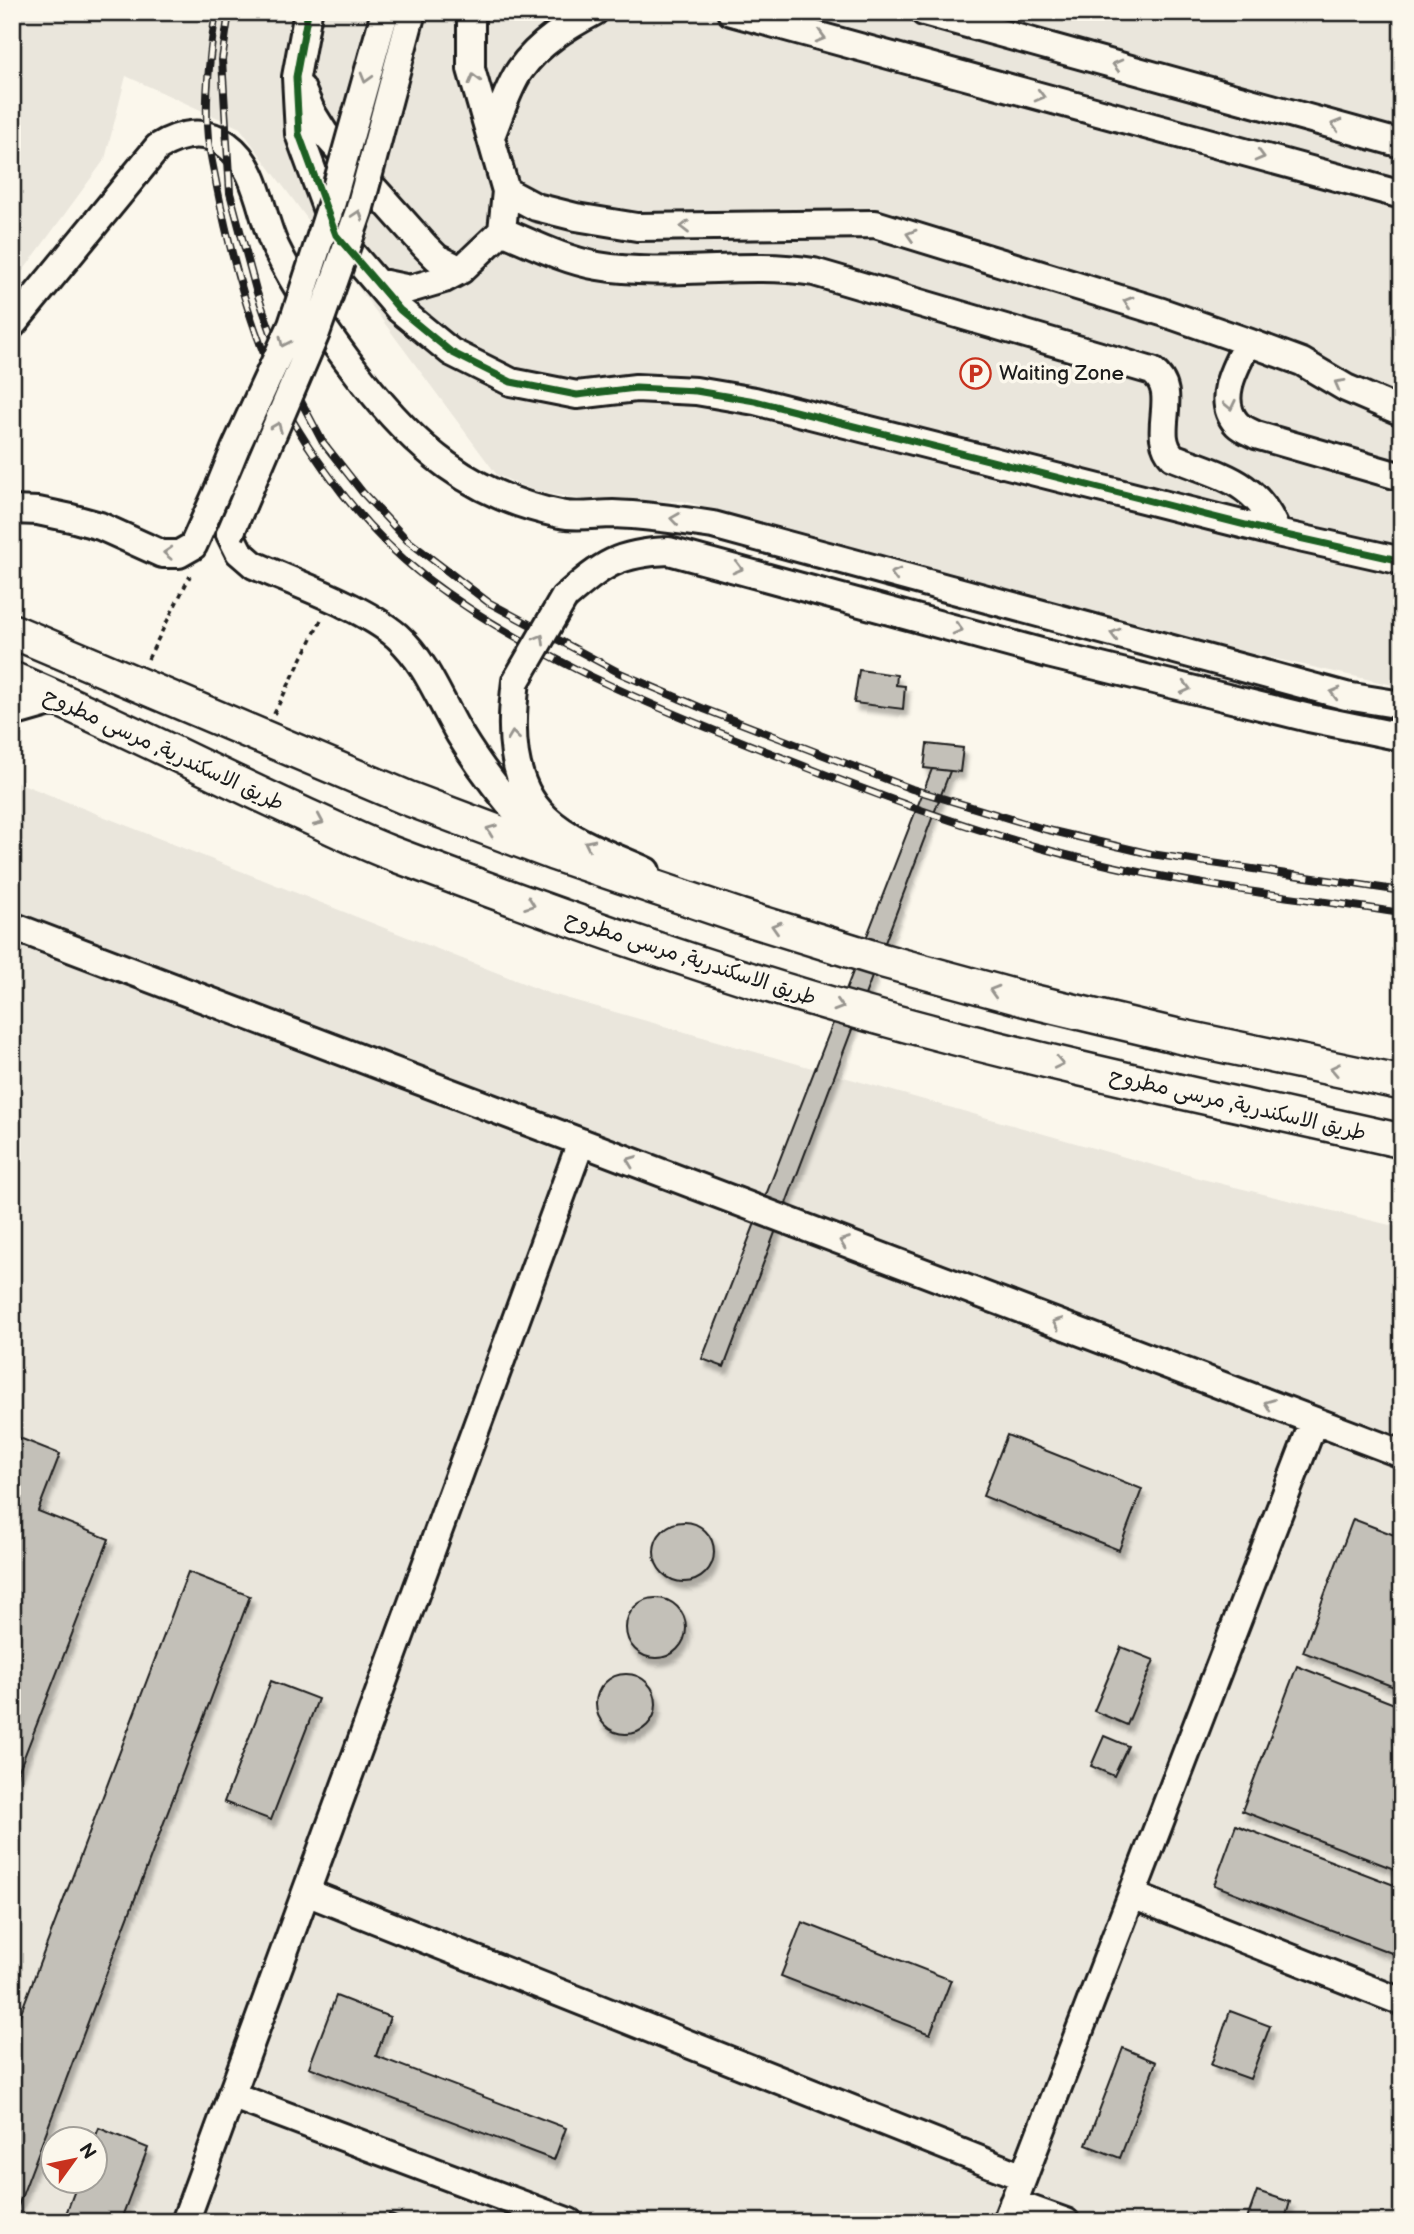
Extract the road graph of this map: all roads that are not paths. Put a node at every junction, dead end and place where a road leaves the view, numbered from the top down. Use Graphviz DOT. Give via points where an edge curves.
graph roads {
  1 [pos="308,12"];
  2 [pos="385,12"];
  3 [pos="412,12"];
  4 [pos="471,12"];
  5 [pos="594,12"];
  6 [pos="731,12"];
  7 [pos="924,12"];
  8 [pos="296,77"];
  9 [pos="491,136"];
  10 [pos="1402,144"];
  11 [pos="506,191"];
  12 [pos="1402,195"];
  13 [pos="502,230"];
  14 [pos="461,270"];
  15 [pos="376,282"];
  16 [pos="12,325"];
  17 [pos="1248,342"];
  18 [pos="1402,412"];
  19 [pos="235,449"];
  20 [pos="263,462"];
  21 [pos="1402,477"];
  22 [pos="12,510"];
  23 [pos="1277,533"];
  24 [pos="230,534"];
  25 [pos="1402,561"];
  26 [pos="12,631"];
  27 [pos="12,679"];
  28 [pos="68,702"];
  29 [pos="1402,705"];
  30 [pos="12,713"];
  31 [pos="459,733"];
  32 [pos="1402,737"];
  33 [pos="554,853"];
  34 [pos="739,916"];
  35 [pos="12,926"];
  36 [pos="1402,1083"];
  37 [pos="1402,1141"];
  38 [pos="581,1142"];
  39 [pos="1314,1421"];
  40 [pos="1402,1454"];
  41 [pos="306,1892"];
  42 [pos="1132,1895"];
  43 [pos="1402,2002"];
  44 [pos="231,2095"];
  45 [pos="1023,2177"];
  46 [pos="1010,2212"];
  47 [pos="184,2222"];
  48 [pos="569,2222"];
  49 [pos="1066,2222"];
  1 -- 8 [label="street"];
  2 -- 19 [label="street, one-way, bridge" via="292,325"];
  20 -- 3 [label="street, one-way, bridge" via="359,211"];
  9 -- 4 [label="street, one-way" via="471,69"];
  5 -- 9 [label="street" via="565,27 518,72"];
  6 -- 12 [label="street, one-way"];
  10 -- 7 [label="street, one-way"];
  8 -- 14 [label="street" via="326,134 425,246"];
  8 -- 15 [label="street" via="299,134 336,235"];
  9 -- 11 [label="street"];
  11 -- 13 [label="street"];
  17 -- 11 [label="street, one-way" via="875,224 637,227 536,207"];
  13 -- 14 [label="street"];
  13 -- 23 [label="street" via="599,266 770,267 814,272 1152,371 1166,393 1163,441 1168,453 1242,486 1264,506"];
  14 -- 15 [label="street" via="410,289"];
  15 -- 23 [label="street" via="400,310 450,352 511,382 577,395 648,389 755,401"];
  29 -- 16 [label="street, one-way" via="1346,696 713,525 625,515 562,515 502,498 446,467 391,415 312,314 275,246 240,156 226,143 208,136 190,134 158,147"];
  18 -- 17 [label="street, one-way" via="1346,388 1302,362"];
  17 -- 21 [label="street, one-way" via="1231,374 1227,396 1238,425 1256,435"];
  19 -- 20 [label="street"];
  19 -- 22 [label="street, one-way, bridge" via="193,546 179,554 162,554 100,526 38,511"];
  20 -- 24 [label="street, bridge"];
  23 -- 25 [label="street"];
  24 -- 31 [label="street" via="254,565 372,618 399,638 423,666"];
  24 -- 31 [label="street" via="224,550 235,572 325,613 386,649"];
  33 -- 26 [label="main road, one-way" via="407,798"];
  27 -- 28 [label="main road, طريق الاسكندرية, مرسى مطروح"];
  28 -- 30 [label="street"];
  28 -- 37 [label="main road, طريق الاسكندرية, مرسى مطروح, one-way" via="383,850 723,971 1016,1054"];
  31 -- 33 [label="street" via="503,798"];
  34 -- 32 [label="street, one-way, bridge" via="568,834 545,818 526,790 517,765 511,728 516,681 564,598 613,560 639,552 669,551 1048,654"];
  33 -- 34 [label="main road"];
  36 -- 34 [label="main road, one-way" via="1031,1001"];
  35 -- 38 [label="street"];
  39 -- 38 [label="street, one-way"];
  38 -- 41 [label="street"];
  39 -- 40 [label="street"];
  39 -- 42 [label="street"];
  41 -- 44 [label="street"];
  41 -- 45 [label="street"];
  42 -- 43 [label="street"];
  42 -- 45 [label="street"];
  44 -- 47 [label="street"];
  44 -- 48 [label="street"];
  45 -- 46 [label="street"];
  46 -- 49 [label="street"];
}
